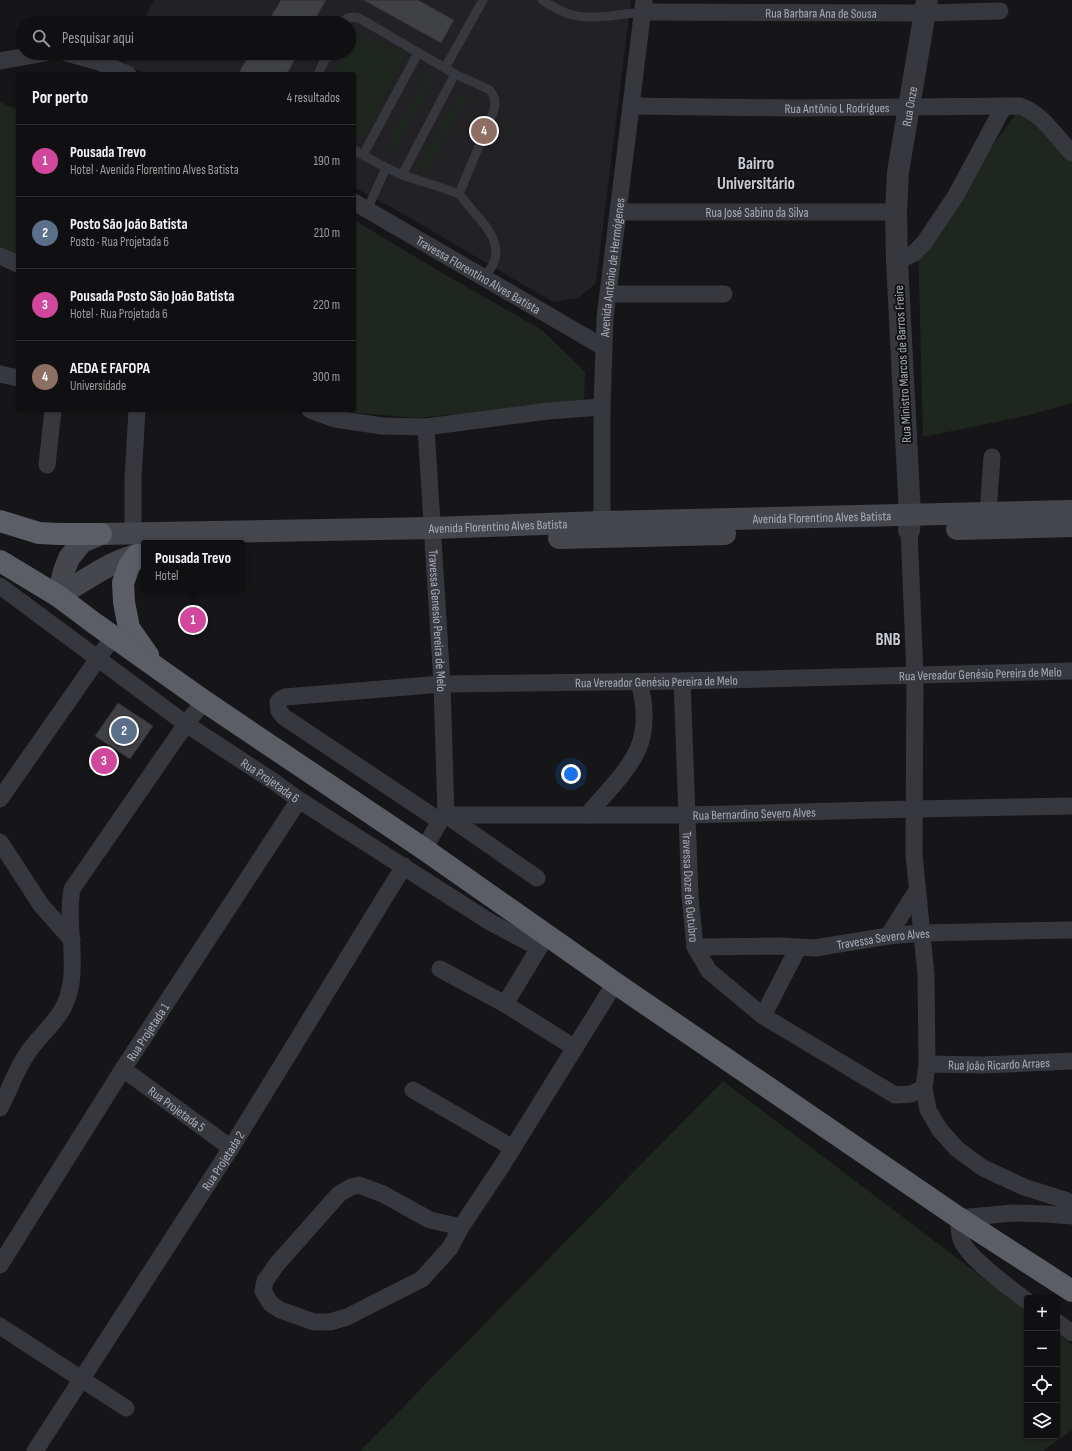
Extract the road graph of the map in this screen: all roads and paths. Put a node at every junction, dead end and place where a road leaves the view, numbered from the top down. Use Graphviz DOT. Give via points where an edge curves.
graph roads {
  1 [pos="484,0"];
  2 [pos="542,0"];
  3 [pos="644,6"];
  4 [pos="826,6"];
  5 [pos="926,6"];
  6 [pos="1000,12"];
  7 [pos="356,18"];
  8 [pos="418,53"];
  9 [pos="16,58"];
  10 [pos="92,60"];
  11 [pos="325,60"];
  12 [pos="0,61"];
  13 [pos="445,68"];
  14 [pos="123,72"];
  15 [pos="319,72"];
  16 [pos="456,74"];
  17 [pos="631,106"];
  18 [pos="1004,106"];
  19 [pos="909,107"];
  20 [pos="356,151"];
  21 [pos="1072,153"];
  22 [pos="363,155"];
  23 [pos="386,168"];
  24 [pos="402,175"];
  25 [pos="459,194"];
  26 [pos="360,206"];
  27 [pos="618,212"];
  28 [pos="896,212"];
  29 [pos="1,259"];
  30 [pos="897,261"];
  31 [pos="16,263"];
  32 [pos="483,277"];
  33 [pos="608,294"];
  34 [pos="724,294"];
  35 [pos="603,347"];
  36 [pos="0,374"];
  37 [pos="16,378"];
  38 [pos="602,407"];
  39 [pos="53,412"];
  40 [pos="137,412"];
  41 [pos="316,412"];
  42 [pos="426,427"];
  43 [pos="992,457"];
  44 [pos="47,465"];
  45 [pos="1072,511"];
  46 [pos="988,513"];
  47 [pos="5,521"];
  48 [pos="909,522"];
  49 [pos="1072,526"];
  50 [pos="602,530"];
  51 [pos="133,533"];
  52 [pos="101,534"];
  53 [pos="433,535"];
  54 [pos="186,538"];
  55 [pos="245,546"];
  56 [pos="141,554"];
  57 [pos="3,571"];
  58 [pos="58,596"];
  59 [pos="113,637"];
  60 [pos="98,658"];
  61 [pos="157,668"];
  62 [pos="1072,671"];
  63 [pos="915,675"];
  64 [pos="682,681"];
  65 [pos="442,684"];
  66 [pos="641,690"];
  67 [pos="204,701"];
  68 [pos="186,724"];
  69 [pos="0,799"];
  70 [pos="299,800"];
  71 [pos="1072,806"];
  72 [pos="914,809"];
  73 [pos="587,815"];
  74 [pos="688,815"];
  75 [pos="443,818"];
  76 [pos="0,842"];
  77 [pos="424,849"];
  78 [pos="404,866"];
  79 [pos="537,878"];
  80 [pos="917,890"];
  81 [pos="1072,930"];
  82 [pos="921,933"];
  83 [pos="888,936"];
  84 [pos="72,940"];
  85 [pos="543,942"];
  86 [pos="695,947"];
  87 [pos="798,948"];
  88 [pos="440,969"];
  89 [pos="615,983"];
  90 [pos="505,1004"];
  91 [pos="763,1016"];
  92 [pos="574,1048"];
  93 [pos="1072,1061"];
  94 [pos="927,1064"];
  95 [pos="123,1070"];
  96 [pos="924,1088"];
  97 [pos="413,1090"];
  98 [pos="0,1108"];
  99 [pos="231,1148"];
  100 [pos="513,1148"];
  101 [pos="1072,1204"];
  102 [pos="1072,1216"];
  103 [pos="959,1218"];
  104 [pos="461,1227"];
  105 [pos="0,1265"];
  106 [pos="1072,1291"];
  107 [pos="1024,1299"];
  108 [pos="1060,1324"];
  109 [pos="0,1326"];
  110 [pos="1072,1333"];
  111 [pos="81,1379"];
  112 [pos="126,1408"];
  113 [pos="34,1451"];
  1 -- 13 [label="lane"];
  2 -- 3 [label="lane" via="570,14 589,17"];
  3 -- 4 [label="street, Rua Barbara Ana de Sousa"];
  3 -- 17 [label="street, Avenida Antônio de Hermógenes"];
  4 -- 5 [label="street, Rua Barbara Ana de Sousa"];
  5 -- 6 [label="street, Rua Barbara Ana de Sousa"];
  5 -- 19 [label="street, Rua Onze"];
  7 -- 8 [label="lane"];
  8 -- 13 [label="lane"];
  8 -- 22 [label="lane"];
  9 -- 12 [label="street"];
  10 -- 14 [label="street"];
  11 -- 15 [label="lane"];
  13 -- 16 [label="lane"];
  16 -- 24 [label="lane"];
  16 -- 25 [label="lane" via="490,90 496,102"];
  17 -- 19 [label="street, Rua Antônio L Rodrigues"];
  17 -- 27 [label="street, Avenida Antônio de Hermógenes"];
  18 -- 19 [label="street, Rua Antônio L Rodrigues"];
  18 -- 21 [label="street, Rua Antônio L Rodrigues" via="1020,106 1036,114"];
  18 -- 30 [label="street" via="955,197 924,243 913,254"];
  19 -- 28 [label="street, Rua Onze" via="898,172"];
  20 -- 22 [label="lane"];
  22 -- 23 [label="lane"];
  23 -- 24 [label="lane"];
  23 -- 26 [label="lane"];
  24 -- 25 [label="lane"];
  25 -- 32 [label="lane" via="486,224 492,235 497,255 489,272"];
  26 -- 32 [label="street, Travessa Florentino Alves Batista"];
  27 -- 28 [label="street, Rua José Sabino da Silva"];
  27 -- 33 [label="street, Avenida Antônio de Hermógenes"];
  28 -- 30 [label="street, Rua Ministro Marcos de Barros Freire"];
  29 -- 31 [label="street"];
  30 -- 48 [label="street, Rua Ministro Marcos de Barros Freire"];
  32 -- 35 [label="street, Travessa Florentino Alves Batista"];
  33 -- 34 [label="street"];
  33 -- 35 [label="street, Avenida Antônio de Hermógenes"];
  35 -- 38 [label="street, Avenida Antônio de Hermógenes"];
  36 -- 37 [label="street"];
  38 -- 42 [label="street" via="548,411"];
  38 -- 50 [label="street, Avenida Antônio de Hermógenes"];
  39 -- 44 [label="street"];
  40 -- 51 [label="street"];
  41 -- 42 [label="street" via="335,419 382,426"];
  42 -- 53 [label="street, Travessa Genesio Pereira de Melo"];
  43 -- 46 [label="street"];
  45 -- 46 [label="main road, Avenida Florentino Alves Batista"];
  46 -- 48 [label="main road, Avenida Florentino Alves Batista"];
  47 -- 52 [label="highway" via="39,533"];
  48 -- 49 [label="main road, Avenida Florentino Alves Batista"];
  48 -- 50 [label="main road, Avenida Florentino Alves Batista"];
  48 -- 63 [label="street"];
  50 -- 53 [label="main road, Avenida Florentino Alves Batista"];
  51 -- 52 [label="main road, Avenida Florentino Alves Batista"];
  51 -- 54 [label="main road, Avenida Florentino Alves Batista"];
  52 -- 58 [label="main road, Avenida Florentino Alves Batista" via="82,542 69,558"];
  53 -- 54 [label="main road, Avenida Florentino Alves Batista"];
  53 -- 55 [label="main road, Avenida Florentino Alves Batista"];
  53 -- 65 [label="street, Travessa Genesio Pereira de Melo"];
  56 -- 58 [label="main road" via="108,566"];
  56 -- 61 [label="highway" via="128,566 123,583 124,602 130,628"];
  57 -- 58 [label="highway"];
  57 -- 60 [label="street, Rua Projetada 6"];
  58 -- 59 [label="highway"];
  59 -- 60 [label="street"];
  59 -- 61 [label="highway"];
  60 -- 68 [label="street, Rua Projetada 6"];
  60 -- 69 [label="street"];
  61 -- 67 [label="highway"];
  62 -- 63 [label="street, Rua Vereador Genésio Pereira de Melo"];
  63 -- 64 [label="street, Rua Vereador Genésio Pereira de Melo"];
  63 -- 72 [label="street"];
  64 -- 66 [label="street, Rua Vereador Genésio Pereira de Melo"];
  64 -- 74 [label="street, Travessa Doze de Outubro"];
  65 -- 66 [label="street, Rua Vereador Genésio Pereira de Melo"];
  65 -- 75 [label="street, Travessa Genesio Pereira de Melo"];
  65 -- 75 [label="street, Rua Vereador Genésio Pereira de Melo" via="285,697 278,702 279,711 284,716"];
  66 -- 73 [label="street" via="644,722 639,748 630,764"];
  67 -- 68 [label="street"];
  67 -- 77 [label="highway"];
  68 -- 70 [label="street, Rua Projetada 6"];
  68 -- 84 [label="street" via="72,889"];
  70 -- 78 [label="street, Rua Projetada 6"];
  70 -- 95 [label="street, Rua Projetada 1"];
  71 -- 72 [label="street, Rua Bernardino Severo Alves"];
  72 -- 74 [label="street, Rua Bernardino Severo Alves"];
  72 -- 80 [label="street"];
  73 -- 74 [label="street, Rua Bernardino Severo Alves"];
  73 -- 75 [label="street, Rua Bernardino Severo Alves"];
  74 -- 86 [label="street, Travessa Doze de Outubro" via="690,896"];
  75 -- 77 [label="street"];
  75 -- 79 [label="street"];
  76 -- 84 [label="street" via="41,905"];
  77 -- 85 [label="highway"];
  78 -- 85 [label="street, Rua Projetada 6" via="490,922"];
  78 -- 99 [label="street, Rua Projetada 2"];
  80 -- 82 [label="street"];
  80 -- 83 [label="street"];
  81 -- 82 [label="street, Travessa Severo Alves"];
  82 -- 83 [label="street, Travessa Severo Alves"];
  82 -- 94 [label="street" via="926,975"];
  83 -- 87 [label="street, Travessa Severo Alves" via="815,948"];
  84 -- 98 [label="street" via="71,984 65,1005 58,1019 30,1050 15,1073"];
  85 -- 89 [label="highway"];
  85 -- 90 [label="street"];
  86 -- 87 [label="street, Travessa Severo Alves"];
  86 -- 91 [label="street, Travessa Doze de Outubro" via="709,971"];
  87 -- 91 [label="street"];
  88 -- 90 [label="street"];
  89 -- 92 [label="street"];
  89 -- 103 [label="highway"];
  90 -- 92 [label="street"];
  91 -- 96 [label="street, Travessa Doze de Outubro" via="895,1095 911,1094"];
  92 -- 100 [label="street"];
  93 -- 94 [label="street, Rua João Ricardo Arraes" via="983,1065"];
  94 -- 96 [label="street"];
  95 -- 99 [label="street, Rua Projetada 5"];
  95 -- 105 [label="street, Rua Projetada 1"];
  96 -- 101 [label="street" via="928,1110 940,1130 958,1149 983,1168 1024,1187"];
  97 -- 100 [label="street"];
  99 -- 111 [label="street, Rua Projetada 2"];
  100 -- 104 [label="street"];
  102 -- 103 [label="street" via="1013,1213"];
  103 -- 106 [label="highway"];
  103 -- 107 [label="street" via="964,1246 978,1261"];
  104 -- 104 [label="street" via="450,1248 422,1279 347,1317 330,1322 308,1321 280,1310 271,1304 263,1291 265,1281 277,1264 339,1194 351,1187 359,1186 383,1194 430,1220"];
  108 -- 110 [label="street"];
  109 -- 111 [label="street"];
  111 -- 112 [label="street"];
  111 -- 113 [label="street, Rua Projetada 2"];
}
